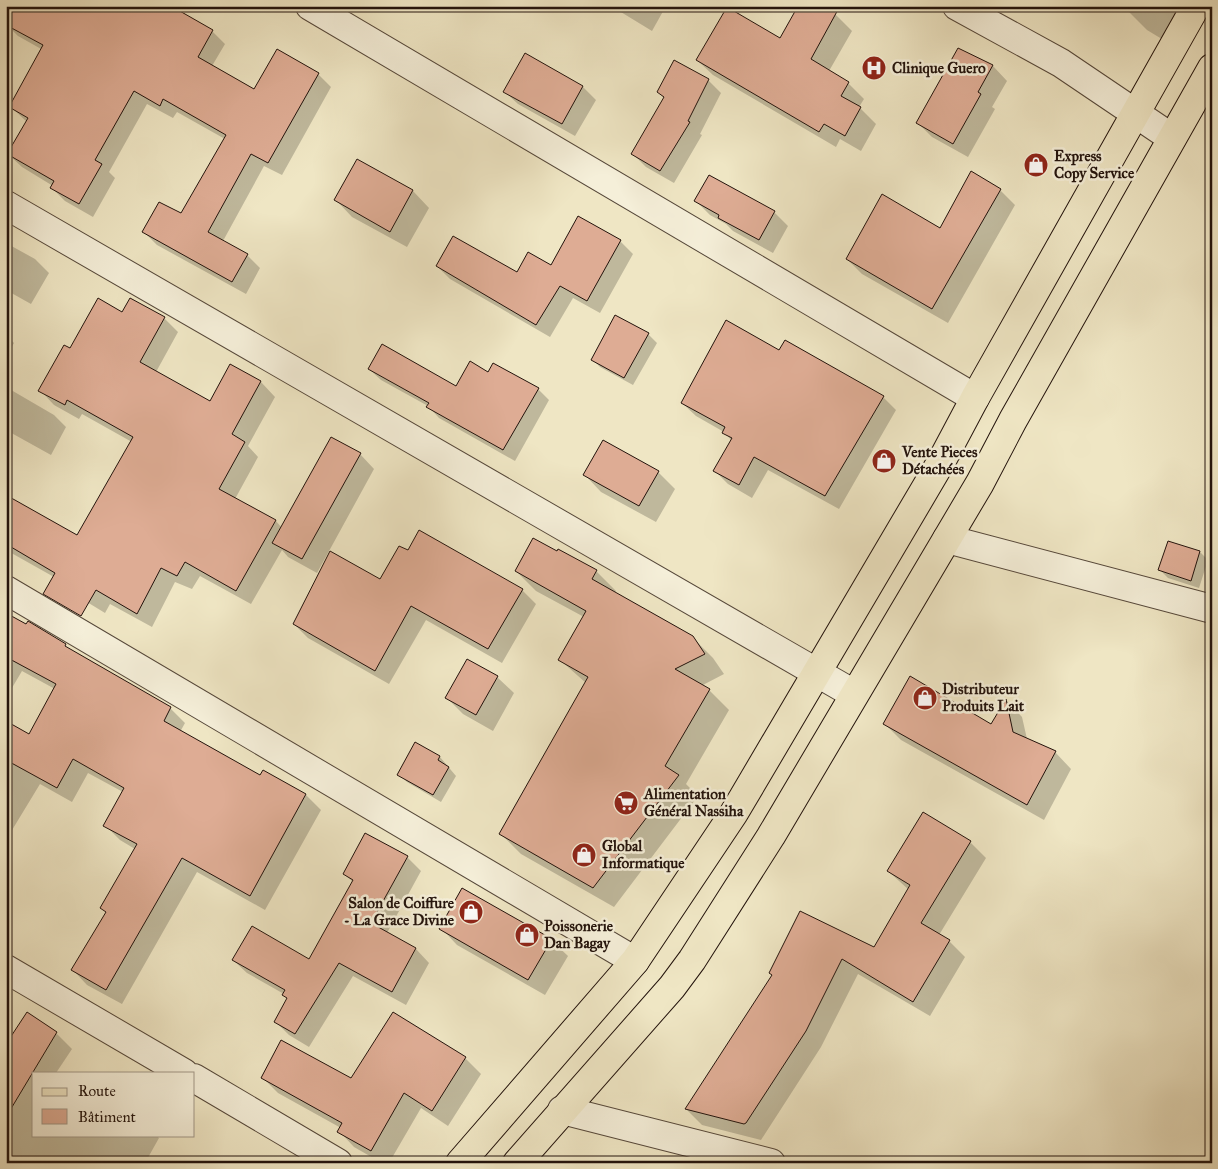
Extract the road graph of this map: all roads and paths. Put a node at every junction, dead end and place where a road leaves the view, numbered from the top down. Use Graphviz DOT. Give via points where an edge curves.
graph roads {
  1 [pos="310,6"];
  2 [pos="957,6"];
  3 [pos="1196,6"];
  4 [pos="1212,68"];
  5 [pos="1135,112"];
  6 [pos="1172,138"];
  7 [pos="6,205"];
  8 [pos="975,398"];
  9 [pos="947,539"];
  10 [pos="6,590"];
  11 [pos="1212,609"];
  12 [pos="816,672"];
  13 [pos="854,694"];
  14 [pos="635,961"];
  15 [pos="6,969"];
  16 [pos="182,1072"];
  17 [pos="195,1079"];
  18 [pos="562,1110"];
  19 [pos="338,1163"];
  20 [pos="460,1163"];
  21 [pos="517,1163"];
  22 [pos="771,1163"];
  1 -- 8 [label="street"];
  2 -- 5 [label="street" via="1061,63"];
  3 -- 5 [label="main road"];
  4 -- 6 [label="main road"];
  5 -- 6 [label="street"];
  5 -- 8 [label="main road"];
  6 -- 9 [label="main road"];
  7 -- 12 [label="street"];
  8 -- 12 [label="main road" via="941,462"];
  9 -- 11 [label="street"];
  9 -- 13 [label="main road"];
  10 -- 14 [label="street"];
  12 -- 13 [label="street"];
  12 -- 14 [label="main road" via="734,813"];
  13 -- 18 [label="main road" via="771,836 692,960 672,987"];
  14 -- 20 [label="main road"];
  15 -- 16 [label="street"];
  17 -- 19 [label="street"];
  18 -- 21 [label="main road"];
  18 -- 22 [label="street"];
}
